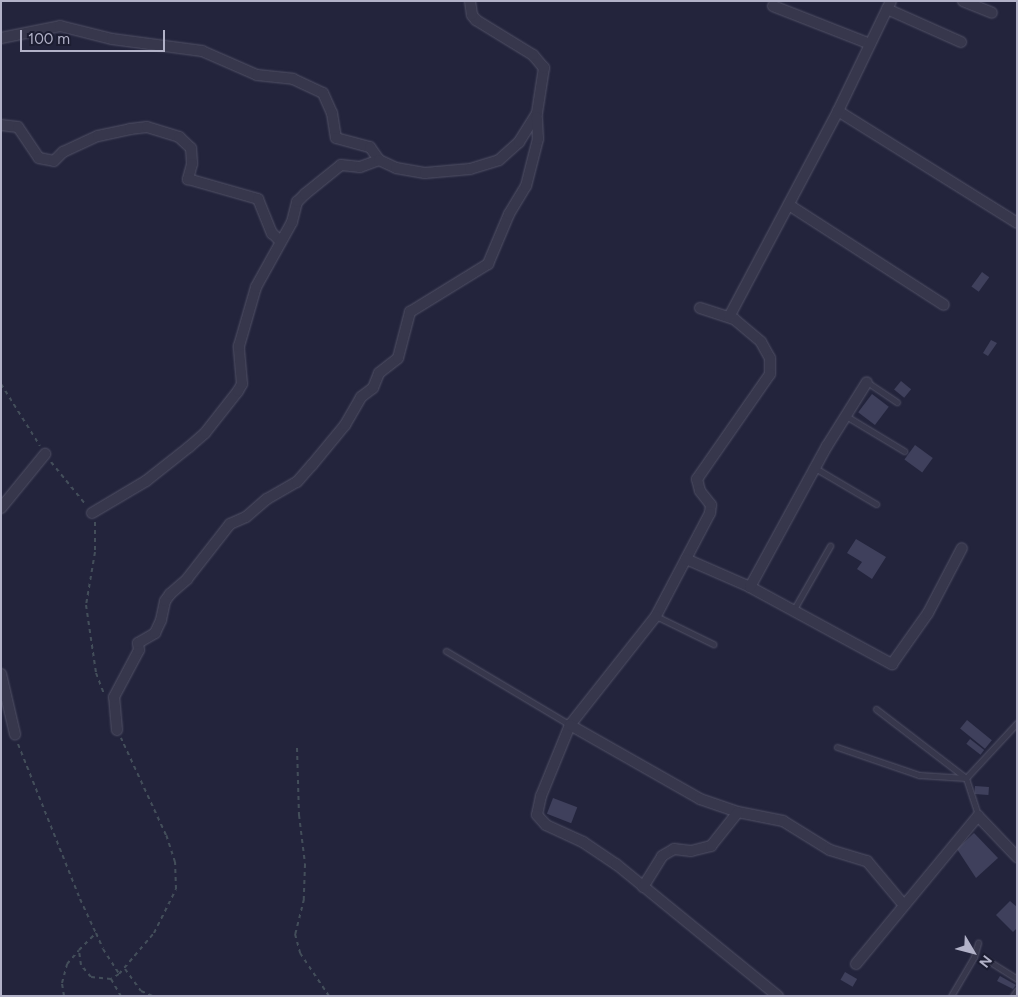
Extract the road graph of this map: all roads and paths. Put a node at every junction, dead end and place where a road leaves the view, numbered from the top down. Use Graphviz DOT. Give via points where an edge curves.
graph roads {
  1 [pos="470,1"];
  2 [pos="963,1"];
  3 [pos="889,5"];
  4 [pos="772,6"];
  5 [pos="992,14"];
  6 [pos="1,38"];
  7 [pos="961,42"];
  8 [pos="870,44"];
  9 [pos="838,111"];
  10 [pos="537,113"];
  11 [pos="1,125"];
  12 [pos="379,160"];
  13 [pos="789,204"];
  14 [pos="1017,223"];
  15 [pos="280,241"];
  16 [pos="944,305"];
  17 [pos="700,308"];
  18 [pos="729,317"];
  19 [pos="867,382"];
  20 [pos="1,384"];
  21 [pos="897,402"];
  22 [pos="846,416"];
  23 [pos="904,451"];
  24 [pos="45,454"];
  25 [pos="815,468"];
  26 [pos="876,504"];
  27 [pos="1,508"];
  28 [pos="92,513"];
  29 [pos="830,546"];
  30 [pos="962,548"];
  31 [pos="686,559"];
  32 [pos="750,587"];
  33 [pos="794,610"];
  34 [pos="656,616"];
  35 [pos="713,644"];
  36 [pos="446,651"];
  37 [pos="1,674"];
  38 [pos="106,697"];
  39 [pos="876,709"];
  40 [pos="1017,723"];
  41 [pos="570,725"];
  42 [pos="117,730"];
  43 [pos="15,734"];
  44 [pos="837,747"];
  45 [pos="297,748"];
  46 [pos="966,778"];
  47 [pos="738,812"];
  48 [pos="978,816"];
  49 [pos="1017,857"];
  50 [pos="643,887"];
  51 [pos="903,904"];
  52 [pos="96,933"];
  53 [pos="978,943"];
  54 [pos="79,950"];
  55 [pos="987,960"];
  56 [pos="856,964"];
  57 [pos="124,969"];
  58 [pos="119,974"];
  59 [pos="1017,979"];
  60 [pos="111,980"];
  61 [pos="1017,990"];
  62 [pos="64,996"];
  63 [pos="122,996"];
  64 [pos="153,996"];
  65 [pos="329,996"];
  66 [pos="778,996"];
  67 [pos="950,996"];
  68 [pos="1013,996"];
  1 -- 10 [label="street" via="476,20 540,61 544,76"];
  2 -- 5 [label="street"];
  3 -- 7 [label="street"];
  3 -- 8 [label="street"];
  4 -- 8 [label="street"];
  6 -- 12 [label="street" via="60,26 112,39 202,51 257,75 293,79 324,93 332,113 336,138 370,146"];
  8 -- 9 [label="street"];
  9 -- 13 [label="street"];
  9 -- 14 [label="street"];
  10 -- 12 [label="street" via="513,150 490,164 425,173 396,168"];
  10 -- 42 [label="street" via="538,139 526,186 508,217 488,264 410,312 398,358 379,373 373,388 361,397 341,430 312,465 297,482 267,499 246,517 230,524 187,579 170,594 155,633 138,643 139,650 114,697"];
  11 -- 15 [label="street" via="18,127 39,158 54,161 63,152 98,136 130,129 147,127 179,137 191,148 192,164 188,179 258,199 272,233"];
  12 -- 15 [label="street" via="360,167 341,165 314,186 298,202 292,222"];
  13 -- 16 [label="street"];
  13 -- 18 [label="street"];
  15 -- 28 [label="street" via="256,287 242,334 238,354 242,384 238,391 206,433 146,481"];
  17 -- 18 [label="street"];
  18 -- 31 [label="street" via="761,342 770,358 771,369 697,479 700,491 711,505 710,513"];
  19 -- 21 [label="lane"];
  19 -- 22 [label="street"];
  20 -- 24 [label="path"];
  22 -- 23 [label="lane"];
  22 -- 25 [label="street"];
  24 -- 27 [label="street"];
  24 -- 28 [label="path"];
  25 -- 26 [label="lane"];
  25 -- 32 [label="street"];
  28 -- 38 [label="path" via="96,527 96,552 86,605 96,673"];
  29 -- 33 [label="lane"];
  30 -- 33 [label="street" via="928,613 892,664"];
  31 -- 32 [label="street"];
  31 -- 34 [label="street"];
  32 -- 33 [label="street"];
  34 -- 35 [label="lane"];
  34 -- 41 [label="street"];
  36 -- 41 [label="lane"];
  37 -- 43 [label="street"];
  39 -- 46 [label="lane"];
  40 -- 46 [label="lane"];
  41 -- 47 [label="street" via="659,778 700,799"];
  41 -- 50 [label="street" via="541,796 537,815 546,825 583,842"];
  42 -- 57 [label="path" via="166,835 175,862 176,889 154,933"];
  43 -- 52 [label="path"];
  44 -- 46 [label="lane" via="919,775"];
  45 -- 65 [label="path" via="299,815 305,864 304,899 296,934 300,953"];
  46 -- 48 [label="lane"];
  47 -- 50 [label="street" via="711,846 691,851 674,849 662,856"];
  47 -- 51 [label="street" via="783,821 830,850 867,861"];
  48 -- 49 [label="street"];
  48 -- 51 [label="street"];
  50 -- 66 [label="street"];
  51 -- 56 [label="street"];
  52 -- 54 [label="path"];
  52 -- 58 [label="path"];
  53 -- 67 [label="lane" via="974,956"];
  54 -- 60 [label="path" via="81,964 91,977"];
  54 -- 62 [label="path" via="67,964 62,983"];
  55 -- 59 [label="lane"];
  57 -- 58 [label="path"];
  57 -- 64 [label="path" via="141,991"];
  58 -- 60 [label="path"];
  60 -- 63 [label="path"];
  61 -- 68 [label="lane"];
}
